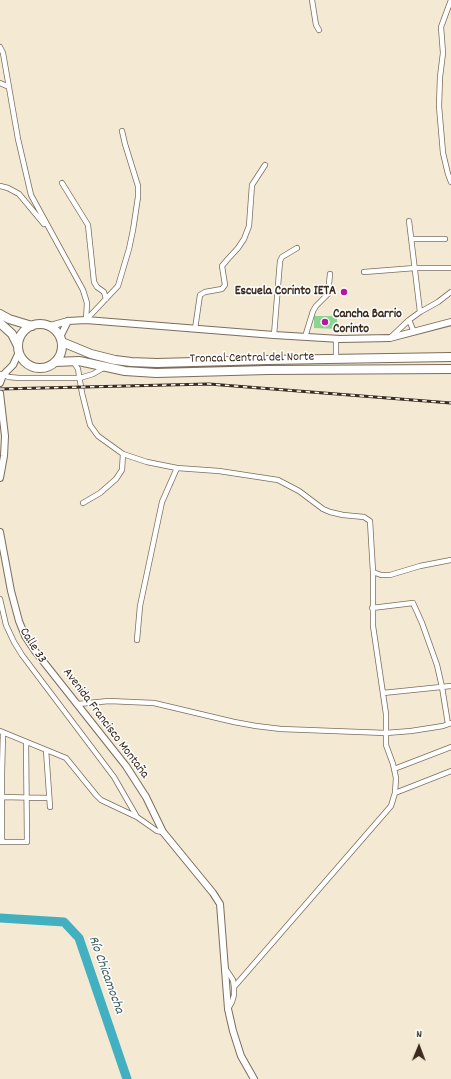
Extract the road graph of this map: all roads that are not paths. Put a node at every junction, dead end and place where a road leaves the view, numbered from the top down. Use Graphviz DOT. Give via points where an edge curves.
graph roads {
  1 [pos="312,0"];
  2 [pos="451,0"];
  3 [pos="319,30"];
  4 [pos="0,46"];
  5 [pos="0,83"];
  6 [pos="9,87"];
  7 [pos="122,131"];
  8 [pos="265,165"];
  9 [pos="451,182"];
  10 [pos="62,183"];
  11 [pos="0,186"];
  12 [pos="409,221"];
  13 [pos="49,229"];
  14 [pos="412,239"];
  15 [pos="445,239"];
  16 [pos="297,248"];
  17 [pos="415,268"];
  18 [pos="451,268"];
  19 [pos="364,272"];
  20 [pos="330,274"];
  21 [pos="451,292"];
  22 [pos="106,299"];
  23 [pos="420,312"];
  24 [pos="0,314"];
  25 [pos="86,320"];
  26 [pos="409,320"];
  27 [pos="68,321"];
  28 [pos="451,322"];
  29 [pos="0,323"];
  30 [pos="32,326"];
  31 [pos="50,326"];
  32 [pos="195,329"];
  33 [pos="414,332"];
  34 [pos="274,335"];
  35 [pos="305,337"];
  36 [pos="390,338"];
  37 [pos="336,339"];
  38 [pos="61,340"];
  39 [pos="19,349"];
  40 [pos="451,357"];
  41 [pos="336,359"];
  42 [pos="73,361"];
  43 [pos="55,362"];
  44 [pos="105,367"];
  45 [pos="451,369"];
  46 [pos="1,374"];
  47 [pos="80,378"];
  48 [pos="0,383"];
  49 [pos="0,393"];
  50 [pos="123,454"];
  51 [pos="178,468"];
  52 [pos="0,478"];
  53 [pos="83,503"];
  54 [pos="0,532"];
  55 [pos="451,560"];
  56 [pos="372,572"];
  57 [pos="0,599"];
  58 [pos="372,608"];
  59 [pos="138,640"];
  60 [pos="442,686"];
  61 [pos="451,686"];
  62 [pos="383,693"];
  63 [pos="78,704"];
  64 [pos="450,723"];
  65 [pos="2,732"];
  66 [pos="386,733"];
  67 [pos="26,742"];
  68 [pos="451,747"];
  69 [pos="46,750"];
  70 [pos="394,770"];
  71 [pos="451,771"];
  72 [pos="1,773"];
  73 [pos="395,793"];
  74 [pos="1,797"];
  75 [pos="26,797"];
  76 [pos="49,798"];
  77 [pos="50,807"];
  78 [pos="137,817"];
  79 [pos="163,832"];
  80 [pos="1,842"];
  81 [pos="225,968"];
  82 [pos="234,987"];
  83 [pos="228,1009"];
  84 [pos="254,1079"];
  1 -- 3 [label="street"];
  2 -- 9 [label="street" via="441,27 443,53 439,106 443,153"];
  4 -- 6 [label="street"];
  5 -- 6 [label="street"];
  6 -- 13 [label="street" via="31,195"];
  7 -- 22 [label="street" via="137,178 138,197 121,278 118,286"];
  8 -- 32 [label="street" via="252,185 249,226 244,239 223,265 225,285 222,289 203,292 200,295"];
  10 -- 22 [label="street" via="88,225 94,282 103,291"];
  11 -- 13 [label="street" via="19,194"];
  12 -- 14 [label="street"];
  13 -- 25 [label="street" via="83,290"];
  14 -- 15 [label="street"];
  14 -- 17 [label="street"];
  16 -- 34 [label="street" via="280,261"];
  17 -- 18 [label="street"];
  17 -- 19 [label="street"];
  17 -- 23 [label="street"];
  20 -- 35 [label="street" via="328,294 313,311"];
  21 -- 23 [label="street"];
  22 -- 25 [label="street"];
  23 -- 26 [label="street"];
  24 -- 30 [label="highway"];
  25 -- 27 [label="main road"];
  25 -- 32 [label="main road"];
  26 -- 33 [label="street"];
  26 -- 36 [label="street"];
  27 -- 31 [label="main road"];
  27 -- 38 [label="main road"];
  28 -- 33 [label="main road"];
  29 -- 39 [label="highway" via="12,334"];
  30 -- 31 [label="highway"];
  30 -- 39 [label="highway" via="23,333"];
  31 -- 38 [label="highway"];
  32 -- 34 [label="main road"];
  33 -- 36 [label="main road"];
  34 -- 35 [label="main road"];
  35 -- 37 [label="main road"];
  36 -- 37 [label="main road"];
  37 -- 41 [label="street"];
  38 -- 41 [label="highway, Troncal Central del Norte" via="91,354 131,362"];
  38 -- 43 [label="highway" via="61,353"];
  39 -- 43 [label="highway" via="26,363 34,367 48,367"];
  39 -- 46 [label="main road" via="13,365"];
  40 -- 41 [label="highway, Troncal Central del Norte"];
  42 -- 43 [label="highway, Troncal Central del Norte"];
  42 -- 44 [label="highway, Troncal Central del Norte"];
  42 -- 47 [label="street"];
  44 -- 45 [label="highway, Troncal Central del Norte" via="130,372 156,373"];
  44 -- 47 [label="street"];
  46 -- 47 [label="street" via="33,378"];
  46 -- 48 [label="main road"];
  47 -- 50 [label="street" via="90,425 98,436"];
  49 -- 52 [label="main road" via="5,436"];
  50 -- 51 [label="street"];
  50 -- 53 [label="street" via="120,474 100,493"];
  51 -- 56 [label="street" via="274,479 330,512 367,518 370,521"];
  51 -- 59 [label="street" via="162,502 140,606"];
  54 -- 63 [label="main road, Avenida Francisco Montaña" via="11,591 25,636"];
  55 -- 56 [label="street" via="390,575"];
  56 -- 58 [label="street"];
  57 -- 78 [label="street, Calle 33" via="6,625 22,655 114,777"];
  58 -- 60 [label="street" via="413,603 430,644"];
  58 -- 62 [label="street"];
  60 -- 61 [label="street"];
  60 -- 62 [label="street"];
  60 -- 64 [label="street"];
  62 -- 66 [label="street"];
  63 -- 66 [label="street" via="109,701 147,702 256,726"];
  63 -- 79 [label="main road, Avenida Francisco Montaña" via="126,766 146,797"];
  64 -- 66 [label="street"];
  65 -- 67 [label="street"];
  65 -- 72 [label="street"];
  66 -- 70 [label="street" via="386,745"];
  67 -- 69 [label="street"];
  67 -- 75 [label="street"];
  68 -- 70 [label="street"];
  69 -- 76 [label="street"];
  69 -- 78 [label="street" via="66,758 101,800"];
  70 -- 73 [label="street"];
  71 -- 73 [label="street"];
  72 -- 74 [label="street"];
  73 -- 82 [label="street" via="390,806"];
  74 -- 75 [label="street"];
  74 -- 80 [label="street"];
  75 -- 76 [label="street"];
  75 -- 80 [label="street" via="27,842"];
  76 -- 77 [label="street"];
  78 -- 79 [label="street" via="157,831"];
  79 -- 81 [label="main road, Avenida Francisco Montaña" via="220,904"];
  81 -- 82 [label="street" via="233,980"];
  81 -- 83 [label="main road, Avenida Francisco Montaña"];
  82 -- 83 [label="street" via="232,1002"];
  83 -- 84 [label="main road, Avenida Francisco Montaña" via="232,1031 241,1056"];
}
